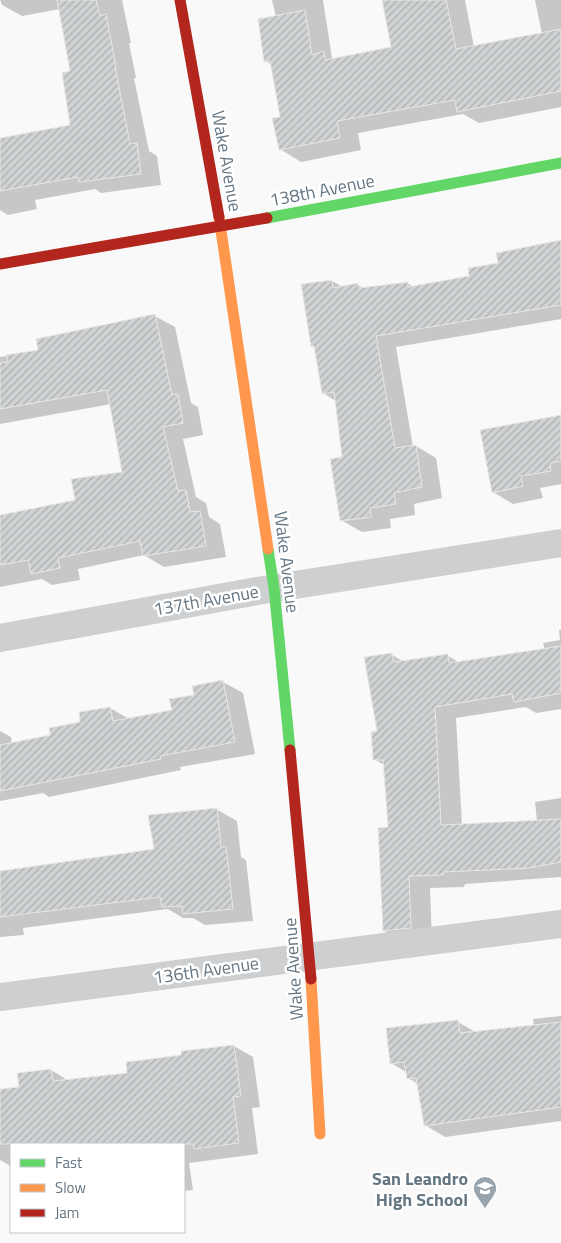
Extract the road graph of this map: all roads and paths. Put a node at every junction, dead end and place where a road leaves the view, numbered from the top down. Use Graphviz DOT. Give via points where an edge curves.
graph roads {
  1 [pos="180,0"];
  2 [pos="561,163"];
  3 [pos="221,226"];
  4 [pos="0,264"];
  5 [pos="561,544"];
  6 [pos="274,588"];
  7 [pos="0,638"];
  8 [pos="561,924"];
  9 [pos="310,956"];
  10 [pos="0,998"];
  11 [pos="320,1134"];
  1 -- 3 [label="street, Wake Avenue"];
  2 -- 3 [label="street, 138th Avenue"];
  3 -- 4 [label="street, 138th Avenue"];
  3 -- 6 [label="street, Wake Avenue"];
  5 -- 6 [label="street, 137th Avenue"];
  6 -- 7 [label="street, 137th Avenue"];
  6 -- 9 [label="street, Wake Avenue"];
  8 -- 9 [label="street, 136th Avenue"];
  9 -- 10 [label="street, 136th Avenue"];
  9 -- 11 [label="street, Wake Avenue"];
}
